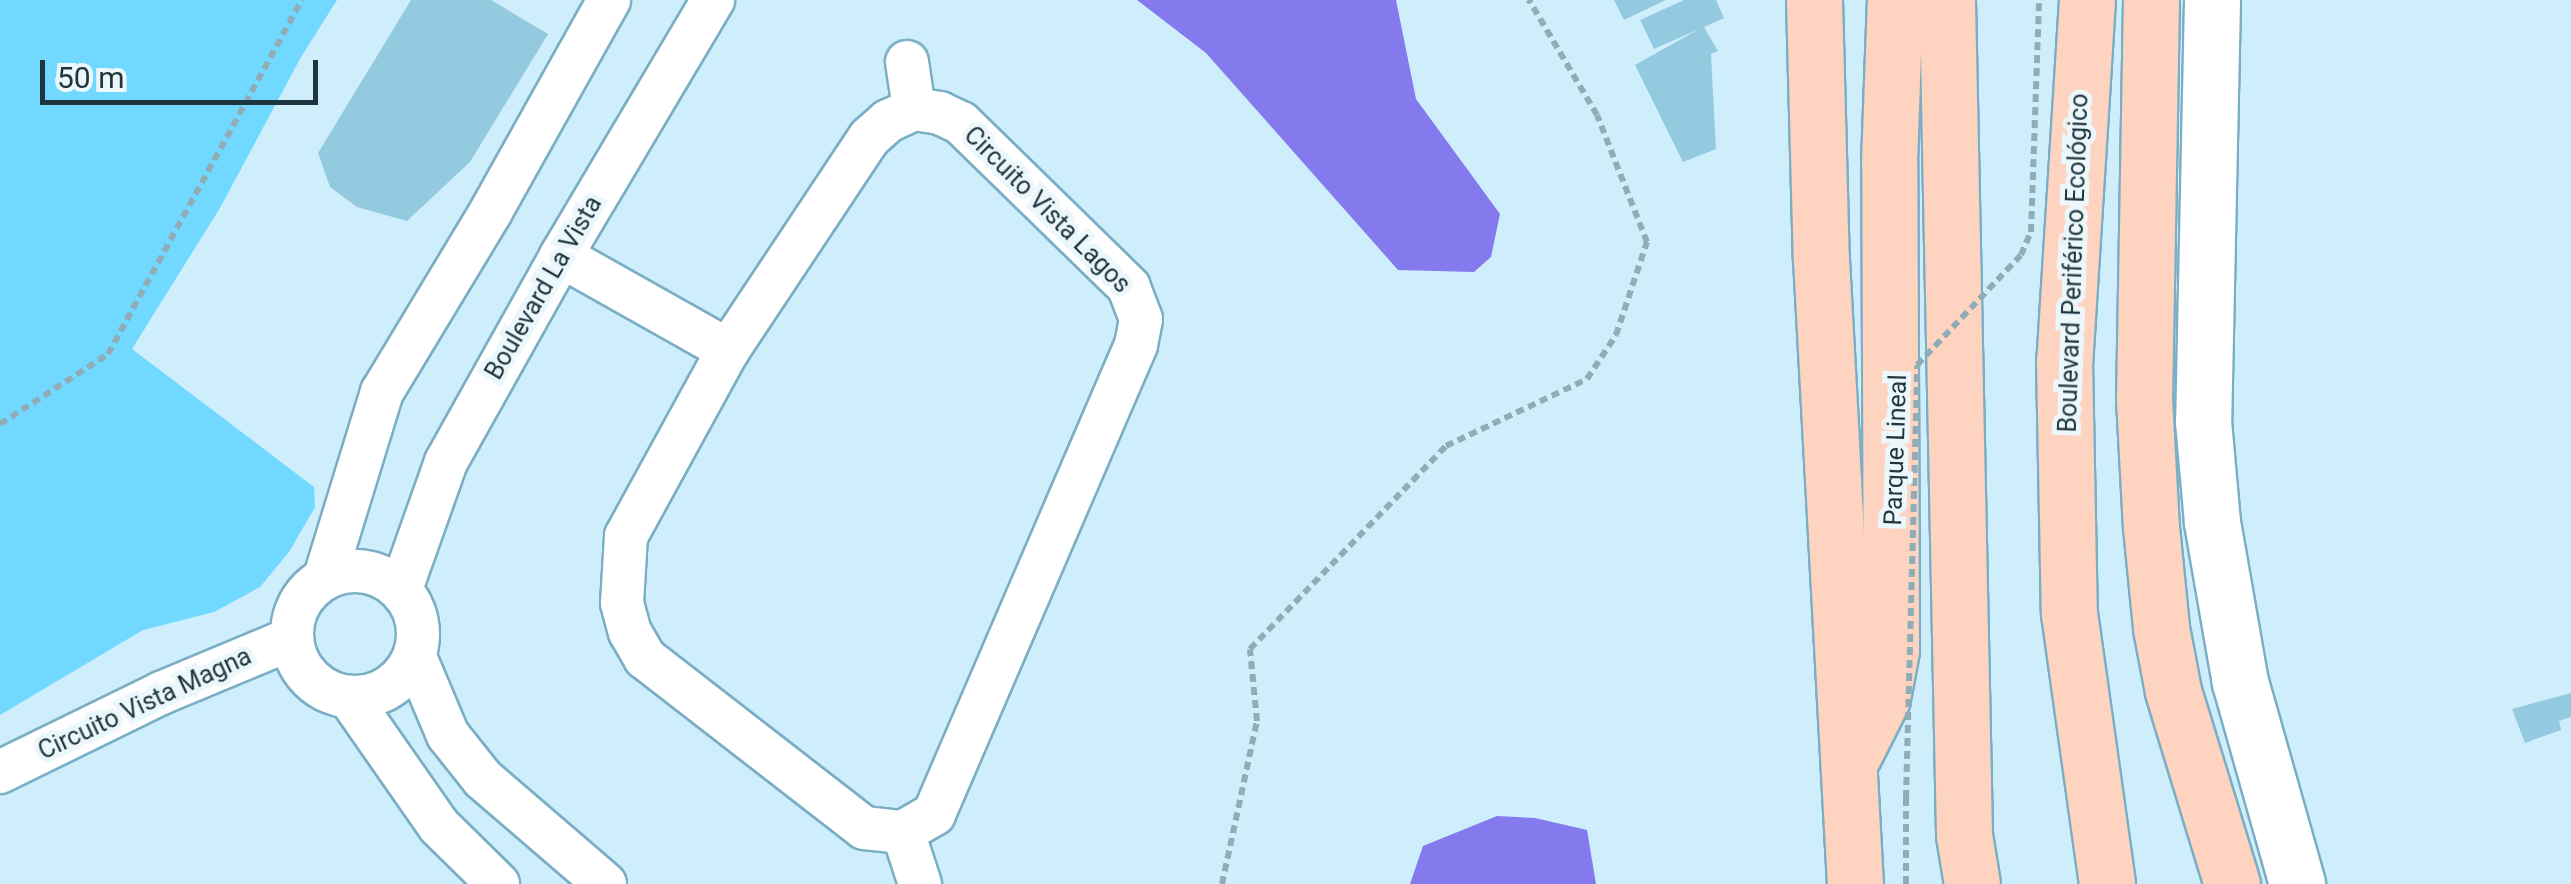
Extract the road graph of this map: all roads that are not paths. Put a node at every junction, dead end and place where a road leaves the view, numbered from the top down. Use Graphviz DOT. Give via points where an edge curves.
graph roads {
  1 [pos="609,0"];
  2 [pos="713,0"];
  3 [pos="1814,0"];
  4 [pos="1895,0"];
  5 [pos="1947,0"];
  6 [pos="2087,0"];
  7 [pos="2151,0"];
  8 [pos="2212,0"];
  9 [pos="907,62"];
  10 [pos="914,109"];
  11 [pos="560,256"];
  12 [pos="728,350"];
  13 [pos="325,578"];
  14 [pos="401,589"];
  15 [pos="291,639"];
  16 [pos="415,657"];
  17 [pos="348,697"];
  18 [pos="1850,762"];
  19 [pos="0,772"];
  20 [pos="903,832"];
  21 [pos="498,884"];
  22 [pos="605,884"];
  23 [pos="920,884"];
  24 [pos="1855,884"];
  25 [pos="1972,884"];
  26 [pos="2107,884"];
  27 [pos="2232,884"];
  28 [pos="2297,884"];
  1 -- 13 [label="street" via="382,392"];
  2 -- 11 [label="street, Boulevard La Vista"];
  3 -- 18 [label="highway" via="1821,258"];
  4 -- 18 [label="highway" via="1889,162 1891,650 1882,698"];
  5 -- 25 [label="highway" via="1964,835"];
  6 -- 26 [label="highway, Boulevard Periférico Ecológico" via="2064,362 2069,593"];
  7 -- 27 [label="highway" via="2144,399 2153,544 2173,691"];
  8 -- 28 [label="street" via="2203,420 2212,522 2240,682"];
  9 -- 10 [label="street"];
  10 -- 12 [label="street" via="868,138"];
  10 -- 20 [label="street, Circuito Vista Lagos" via="961,123 1158,321 1136,345 934,814"];
  11 -- 12 [label="street"];
  11 -- 14 [label="street, Boulevard La Vista" via="446,462"];
  12 -- 20 [label="street" via="626,536 622,603 630,632 645,658 864,828"];
  13 -- 14 [label="street" via="365,570"];
  13 -- 15 [label="street" via="299,603"];
  14 -- 16 [label="street" via="418,620"];
  15 -- 17 [label="street" via="309,678"];
  15 -- 19 [label="street, Circuito Vista Magna"];
  16 -- 17 [label="street" via="388,688"];
  16 -- 22 [label="street" via="448,734 483,779"];
  17 -- 21 [label="street" via="439,826"];
  18 -- 24 [label="highway"];
  20 -- 23 [label="street"];
}
